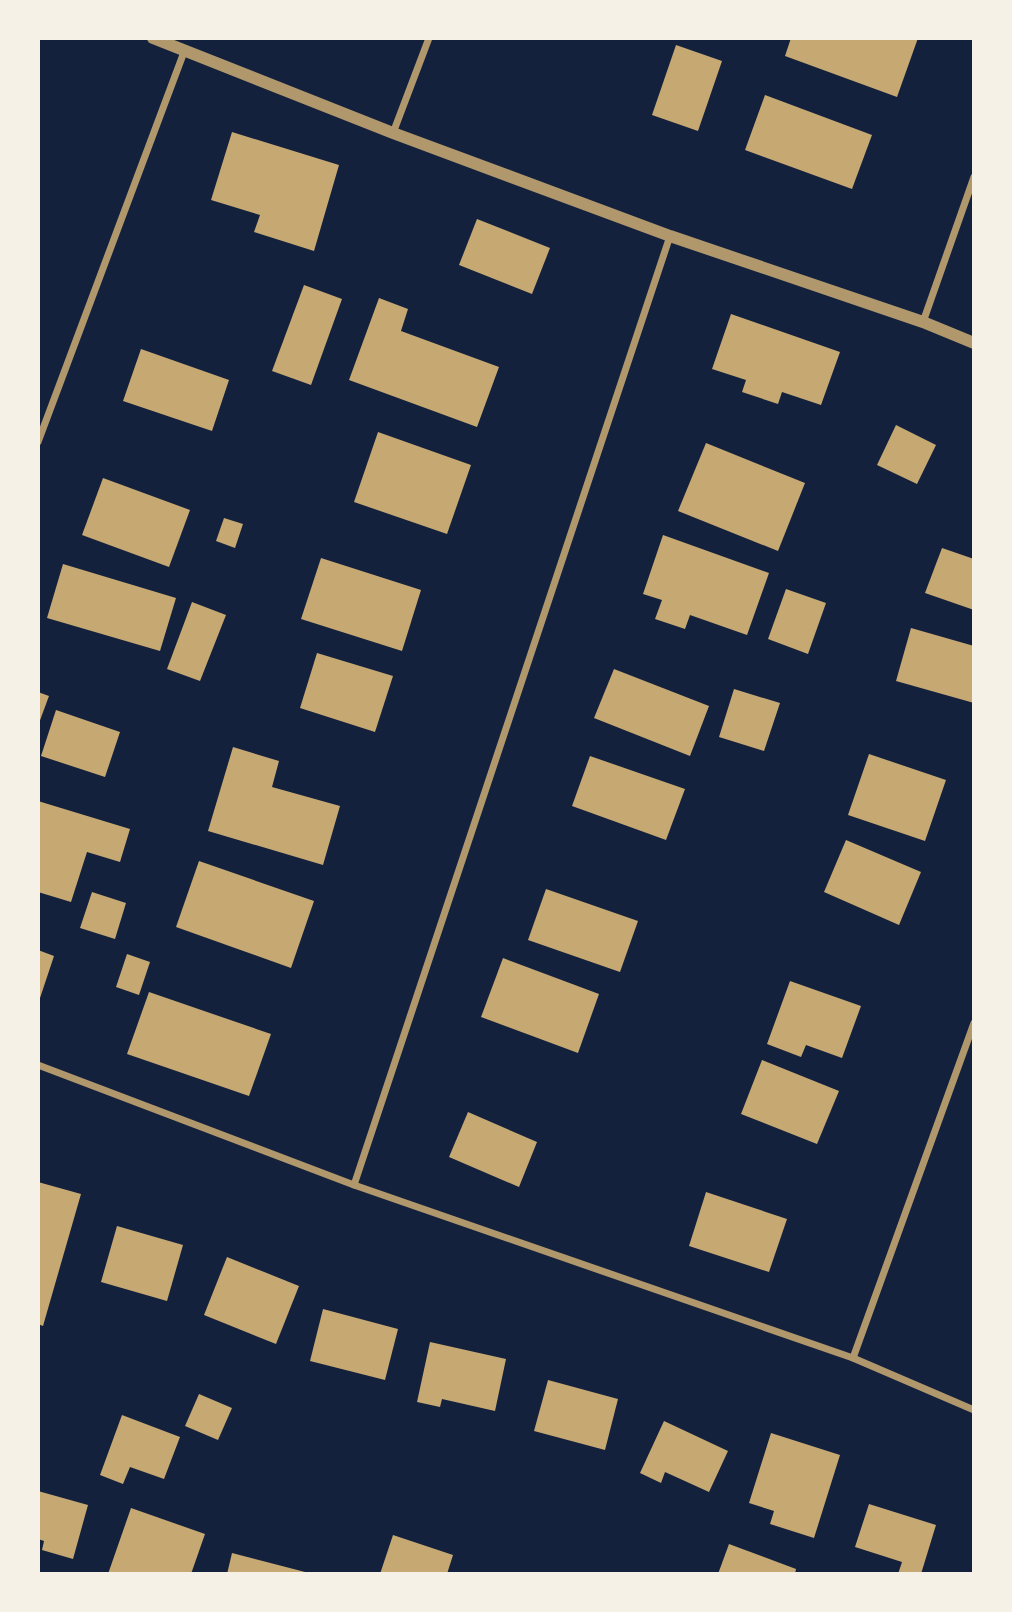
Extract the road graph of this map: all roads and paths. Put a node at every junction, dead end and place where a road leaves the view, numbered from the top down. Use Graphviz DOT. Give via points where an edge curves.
graph roads {
  1 [pos="153,38"];
  2 [pos="429,38"];
  3 [pos="184,52"];
  4 [pos="393,133"];
  5 [pos="974,177"];
  6 [pos="670,236"];
  7 [pos="923,322"];
  8 [pos="974,343"];
  9 [pos="38,442"];
  10 [pos="974,1023"];
  11 [pos="38,1065"];
  12 [pos="354,1185"];
  13 [pos="853,1358"];
  14 [pos="974,1410"];
  1 -- 3 [label="street"];
  2 -- 4 [label="street"];
  3 -- 4 [label="street"];
  3 -- 9 [label="street"];
  4 -- 6 [label="street"];
  5 -- 7 [label="street"];
  6 -- 7 [label="street"];
  6 -- 12 [label="street"];
  7 -- 8 [label="street"];
  10 -- 13 [label="street"];
  11 -- 12 [label="street"];
  12 -- 13 [label="street"];
  13 -- 14 [label="street"];
}
